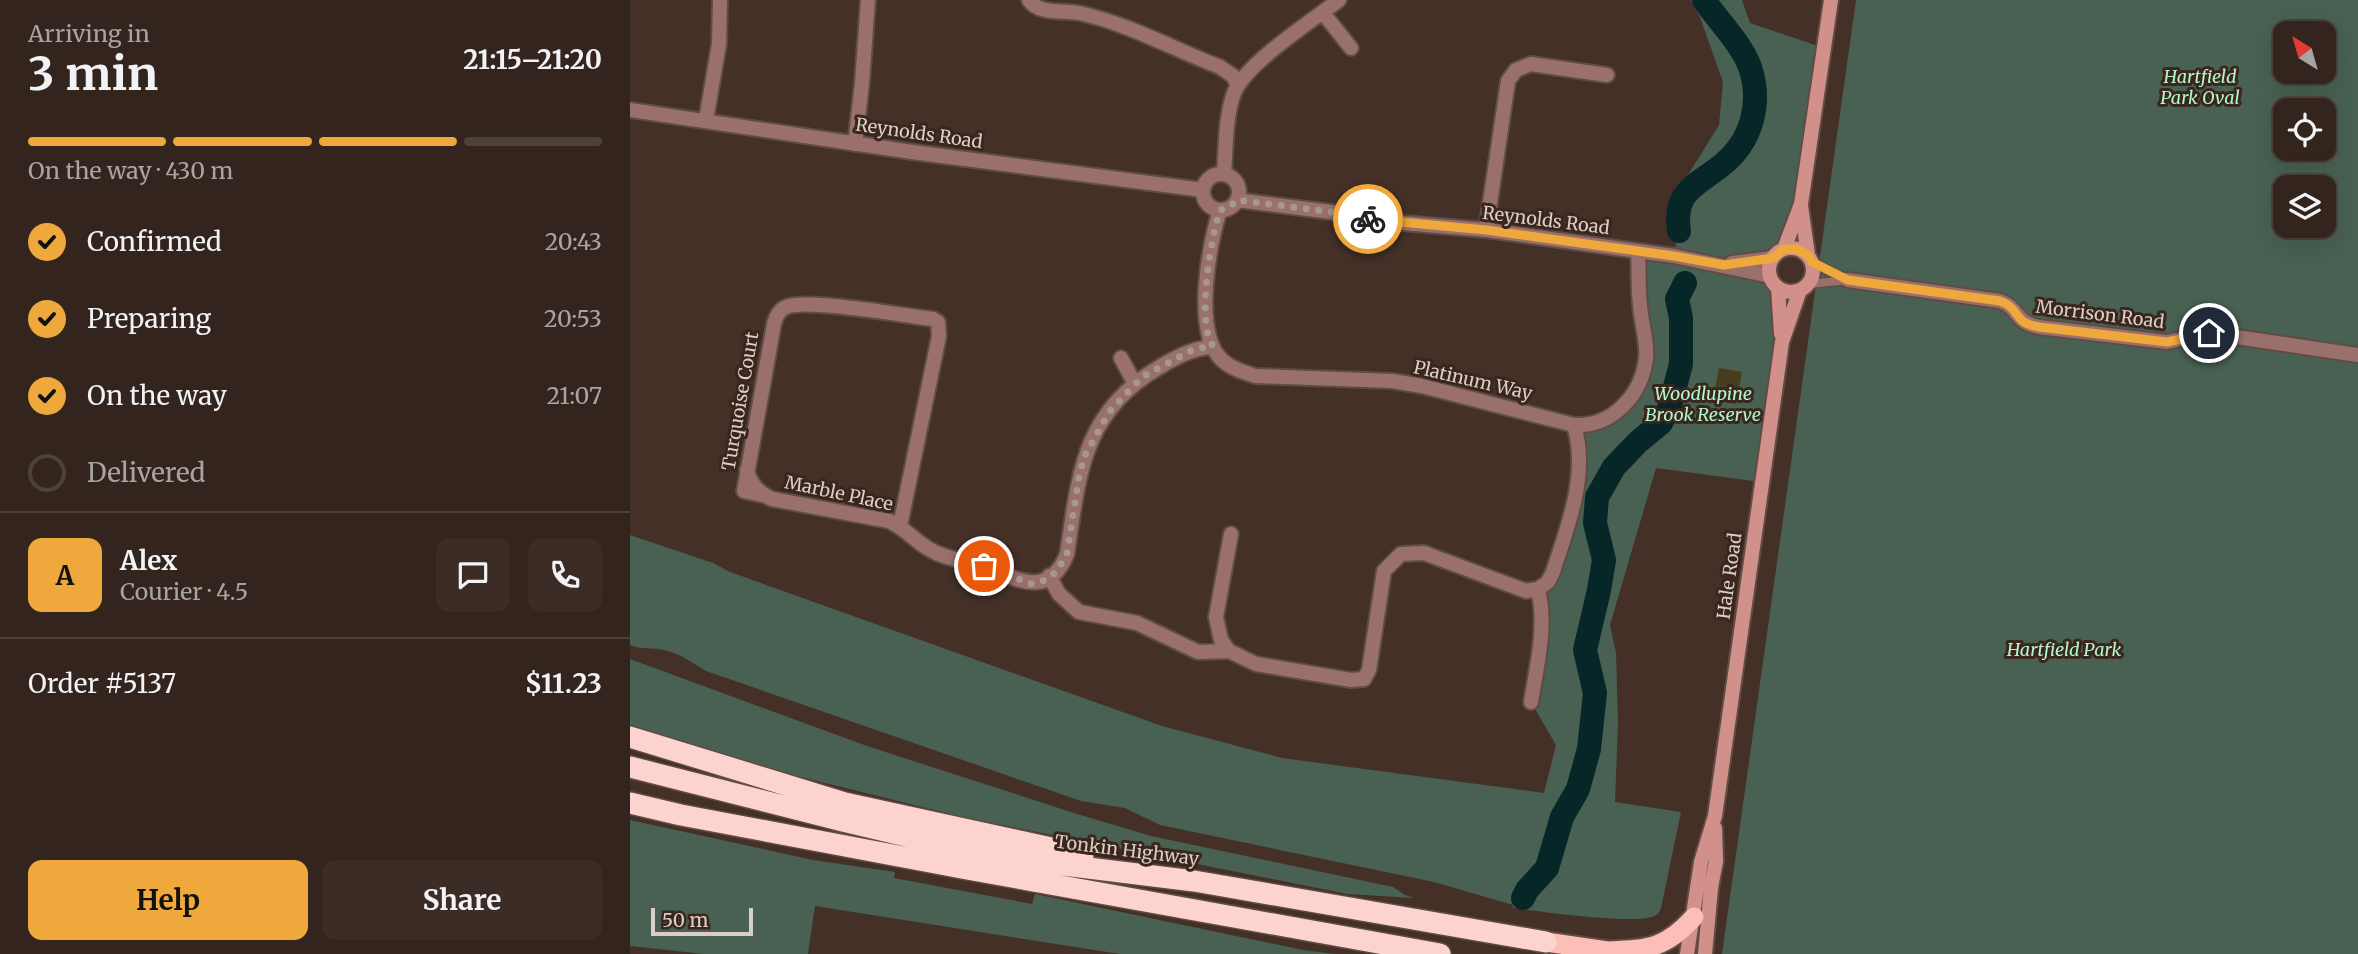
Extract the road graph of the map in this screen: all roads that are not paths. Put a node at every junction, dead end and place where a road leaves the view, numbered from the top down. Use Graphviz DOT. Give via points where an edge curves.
graph roads {
  1 [pos="720,0"];
  2 [pos="868,0"];
  3 [pos="1030,0"];
  4 [pos="1339,0"];
  5 [pos="1831,0"];
  6 [pos="1323,13"];
  7 [pos="1351,48"];
  8 [pos="1607,75"];
  9 [pos="1238,85"];
  10 [pos="630,110"];
  11 [pos="706,120"];
  12 [pos="855,144"];
  13 [pos="1224,174"];
  14 [pos="1203,190"];
  15 [pos="1237,200"];
  16 [pos="1801,204"];
  17 [pos="1220,210"];
  18 [pos="1486,230"];
  19 [pos="1638,251"];
  20 [pos="1779,253"];
  21 [pos="1810,258"];
  22 [pos="1724,265"];
  23 [pos="1848,280"];
  24 [pos="1774,282"];
  25 [pos="1804,287"];
  26 [pos="1782,342"];
  27 [pos="1213,346"];
  28 [pos="2358,355"];
  29 [pos="1121,358"];
  30 [pos="1135,384"];
  31 [pos="1580,425"];
  32 [pos="747,470"];
  33 [pos="744,491"];
  34 [pos="762,495"];
  35 [pos="900,526"];
  36 [pos="1231,534"];
  37 [pos="1049,576"];
  38 [pos="1538,589"];
  39 [pos="1229,651"];
  40 [pos="1531,702"];
  41 [pos="630,737"];
  42 [pos="630,767"];
  43 [pos="630,803"];
  44 [pos="1715,816"];
  45 [pos="1194,881"];
  46 [pos="1694,917"];
  47 [pos="1546,942"];
  48 [pos="1617,953"];
  49 [pos="1440,954"];
  50 [pos="1687,954"];
  51 [pos="1705,954"];
  1 -- 11 [label="street" via="719,44"];
  2 -- 12 [label="street"];
  3 -- 9 [label="street" via="1041,9 1113,21 1220,67"];
  4 -- 6 [label="street"];
  5 -- 16 [label="main road"];
  6 -- 7 [label="street"];
  6 -- 9 [label="street" via="1245,74"];
  8 -- 18 [label="street" via="1531,64 1516,70 1508,81"];
  9 -- 13 [label="street" via="1228,116"];
  10 -- 11 [label="street, Reynolds Road"];
  11 -- 12 [label="street, Reynolds Road"];
  12 -- 14 [label="street, Reynolds Road"];
  13 -- 14 [label="street" via="1208,179"];
  13 -- 15 [label="street" via="1237,184"];
  14 -- 17 [label="street" via="1209,206"];
  15 -- 17 [label="street"];
  15 -- 18 [label="street, Reynolds Road"];
  16 -- 20 [label="main road"];
  16 -- 21 [label="main road"];
  17 -- 27 [label="street" via="1205,303 1205,323"];
  18 -- 19 [label="street, Reynolds Road"];
  19 -- 22 [label="street, Reynolds Road"];
  19 -- 31 [label="street" via="1646,361 1628,402 1616,414"];
  20 -- 21 [label="main road" via="1797,249"];
  20 -- 22 [label="street, Reynolds Road"];
  20 -- 24 [label="main road" via="1770,267"];
  21 -- 23 [label="lane, Morrison Road"];
  21 -- 25 [label="main road" via="1813,269"];
  22 -- 24 [label="street, Reynolds Road"];
  23 -- 25 [label="lane, Morrison Road"];
  23 -- 28 [label="street, Morrison Road" via="2000,301 2011,306 2024,324 2042,328 2167,342 2209,333"];
  24 -- 25 [label="main road" via="1785,291"];
  24 -- 26 [label="main road, Hale Road"];
  25 -- 26 [label="main road, Hale Road"];
  26 -- 44 [label="main road, Hale Road"];
  27 -- 30 [label="street" via="1194,349"];
  27 -- 31 [label="street, Platinum Way" via="1221,359 1255,376 1392,381"];
  29 -- 30 [label="street"];
  30 -- 37 [label="street" via="1109,412 1090,443 1079,476 1067,554"];
  31 -- 38 [label="street" via="1578,487 1553,572"];
  32 -- 33 [label="street, Turquoise Court"];
  32 -- 34 [label="street, Marble Place"];
  32 -- 35 [label="street, Turquoise Court" via="779,311 808,303 933,319 938,322 939,336"];
  33 -- 34 [label="street, Marble Place"];
  34 -- 35 [label="street, Marble Place"];
  35 -- 37 [label="street, Marble Place" via="940,555 1027,583"];
  36 -- 39 [label="street" via="1216,617 1221,640"];
  37 -- 39 [label="street" via="1059,594 1079,612 1137,623 1198,652"];
  38 -- 39 [label="street" via="1526,591 1424,553 1401,554 1384,571 1364,679 1256,664"];
  38 -- 40 [label="street" via="1543,609"];
  41 -- 45 [label="highway" via="845,803"];
  42 -- 45 [label="highway, Tonkin Highway" via="991,856"];
  43 -- 49 [label="highway" via="953,867"];
  44 -- 46 [label="main road, Hale Road" via="1701,862"];
  44 -- 51 [label="main road, Hale Road" via="1716,861"];
  45 -- 47 [label="highway, Tonkin Highway"];
  46 -- 48 [label="highway, Tonkin Highway" via="1658,946"];
  46 -- 50 [label="main road, Hale Road"];
  47 -- 48 [label="highway, Tonkin Highway"];
}
